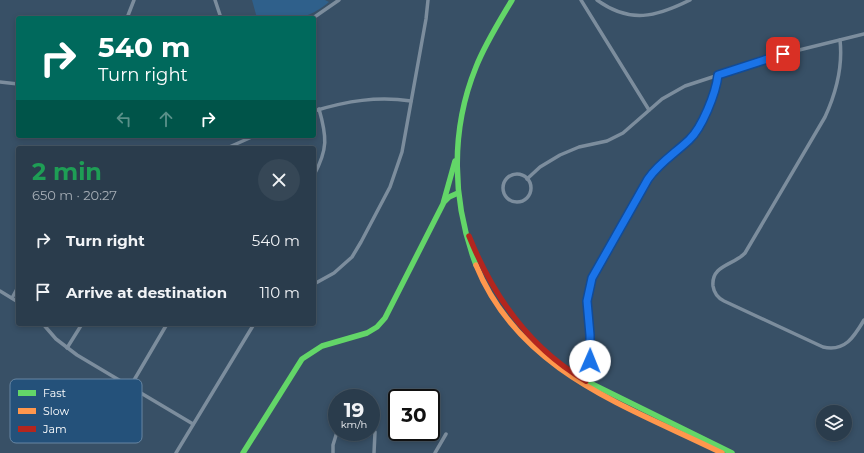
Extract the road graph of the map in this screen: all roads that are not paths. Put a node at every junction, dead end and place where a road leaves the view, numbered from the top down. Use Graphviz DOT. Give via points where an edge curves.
graph roads {
  1 [pos="134,0"];
  2 [pos="215,0"];
  3 [pos="339,0"];
  4 [pos="428,0"];
  5 [pos="512,0"];
  6 [pos="580,0"];
  7 [pos="597,0"];
  8 [pos="690,0"];
  9 [pos="128,16"];
  10 [pos="220,16"];
  11 [pos="316,16"];
  12 [pos="864,34"];
  13 [pos="840,40"];
  14 [pos="718,75"];
  15 [pos="0,82"];
  16 [pos="16,84"];
  17 [pos="411,101"];
  18 [pos="319,109"];
  19 [pos="316,110"];
  20 [pos="650,110"];
  21 [pos="250,138"];
  22 [pos="232,146"];
  23 [pos="455,160"];
  24 [pos="316,171"];
  25 [pos="527,179"];
  26 [pos="458,191"];
  27 [pos="446,195"];
  28 [pos="443,204"];
  29 [pos="316,283"];
  30 [pos="0,291"];
  31 [pos="16,291"];
  32 [pos="12,298"];
  33 [pos="16,301"];
  34 [pos="864,320"];
  35 [pos="45,326"];
  36 [pos="81,326"];
  37 [pos="166,326"];
  38 [pos="253,326"];
  39 [pos="67,348"];
  40 [pos="117,379"];
  41 [pos="135,379"];
  42 [pos="584,383"];
  43 [pos="142,394"];
  44 [pos="193,424"];
  45 [pos="446,434"];
  46 [pos="335,441"];
  47 [pos="375,441"];
  48 [pos="176,453"];
  49 [pos="243,453"];
  50 [pos="333,453"];
  51 [pos="374,453"];
  52 [pos="435,453"];
  53 [pos="722,453"];
  54 [pos="732,453"];
  1 -- 9 [label="street"];
  2 -- 10 [label="street"];
  3 -- 11 [label="street"];
  4 -- 17 [label="street"];
  5 -- 23 [label="main road" via="475,68 462,112"];
  6 -- 20 [label="street"];
  7 -- 8 [label="street" via="616,12 640,17"];
  12 -- 13 [label="street"];
  13 -- 14 [label="street" via="783,54"];
  13 -- 34 [label="street" via="838,77 832,101 824,117 745,253 736,261 719,269 713,283 716,294 724,302 823,347 836,348 846,344 854,337"];
  14 -- 20 [label="street" via="676,90"];
  14 -- 42 [label="street" via="706,112 696,130 653,173 592,278 587,301 590,348 588,373"];
  15 -- 16 [label="street"];
  17 -- 18 [label="street" via="378,98"];
  17 -- 29 [label="street" via="396,171 365,236 346,263"];
  18 -- 19 [label="street"];
  18 -- 24 [label="street" via="326,140 323,156"];
  20 -- 25 [label="street" via="623,133 607,141 579,147 560,155 540,167"];
  21 -- 22 [label="street"];
  23 -- 26 [label="main road"];
  23 -- 27 [label="main road"];
  25 -- 25 [label="street" via="517,175 508,178 503,187 506,198 516,202 526,199 530,189"];
  26 -- 27 [label="main road" via="451,191"];
  26 -- 28 [label="main road" via="449,196"];
  26 -- 42 [label="main road" via="468,247 480,275 507,319 541,355"];
  27 -- 28 [label="main road"];
  28 -- 49 [label="main road" via="385,318 367,334 322,346 302,359"];
  30 -- 32 [label="street"];
  31 -- 32 [label="street"];
  32 -- 33 [label="street"];
  35 -- 39 [label="street"];
  36 -- 39 [label="street"];
  37 -- 41 [label="street"];
  38 -- 44 [label="street"];
  39 -- 40 [label="street"];
  42 -- 53 [label="main road"];
  42 -- 54 [label="main road"];
  43 -- 44 [label="street"];
  44 -- 48 [label="street"];
  45 -- 52 [label="street"];
  46 -- 50 [label="street"];
  47 -- 51 [label="street"];
}
